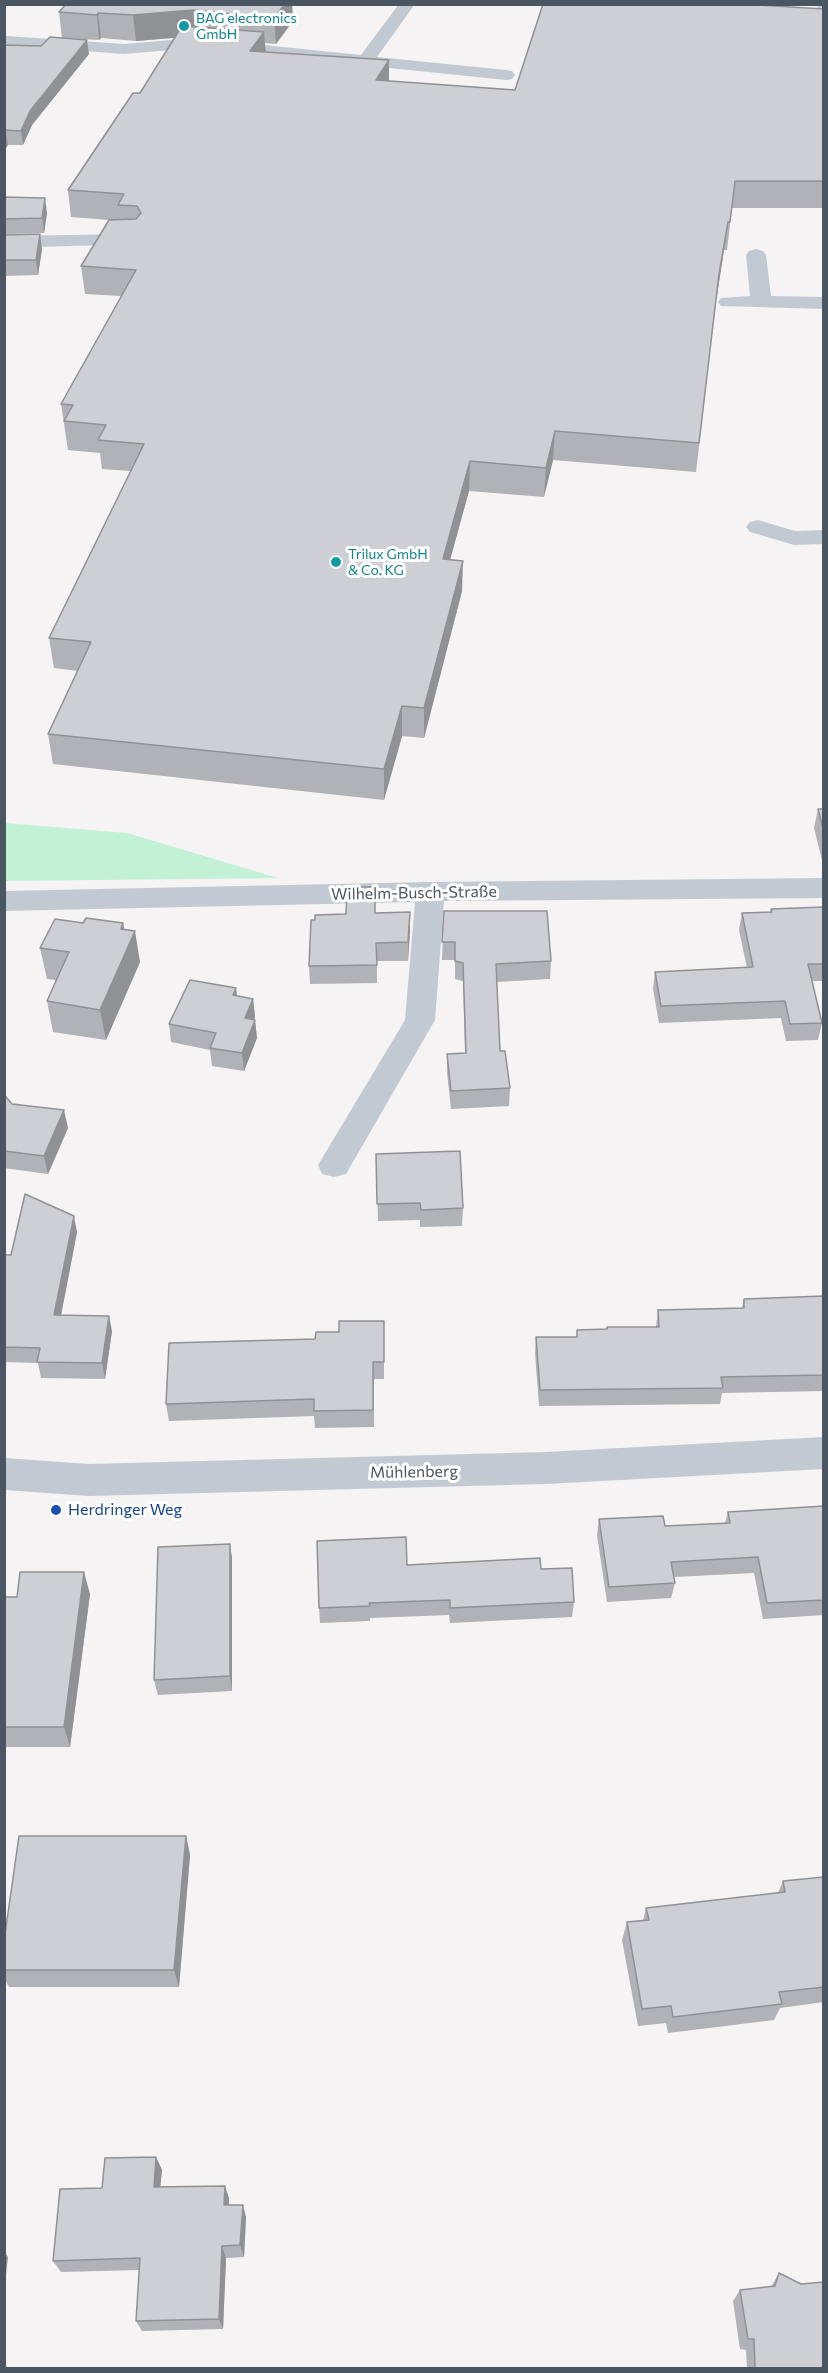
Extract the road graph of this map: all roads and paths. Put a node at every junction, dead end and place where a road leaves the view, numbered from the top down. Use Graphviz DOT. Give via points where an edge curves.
graph roads {
  1 [pos="407,4"];
  2 [pos="7,41"];
  3 [pos="366,61"];
  4 [pos="506,75"];
  5 [pos="132,240"];
  6 [pos="4,242"];
  7 [pos="756,255"];
  8 [pos="728,302"];
  9 [pos="761,302"];
  10 [pos="824,303"];
  11 [pos="758,527"];
  12 [pos="824,537"];
  13 [pos="824,888"];
  14 [pos="430,892"];
  15 [pos="4,901"];
  16 [pos="334,1165"];
  17 [pos="824,1453"];
  18 [pos="4,1473"];
  1 -- 3 [label="street"];
  2 -- 3 [label="street" via="124,49 195,43"];
  3 -- 4 [label="street"];
  5 -- 6 [label="street"];
  7 -- 9 [label="street"];
  8 -- 9 [label="street"];
  9 -- 10 [label="street"];
  11 -- 12 [label="street" via="794,538"];
  13 -- 14 [label="street, Wilhelm-Busch-Straße"];
  14 -- 15 [label="street, Wilhelm-Busch-Straße"];
  14 -- 16 [label="street" via="420,1020"];
  17 -- 18 [label="street, Mühlenberg" via="546,1468 89,1480"];
}
